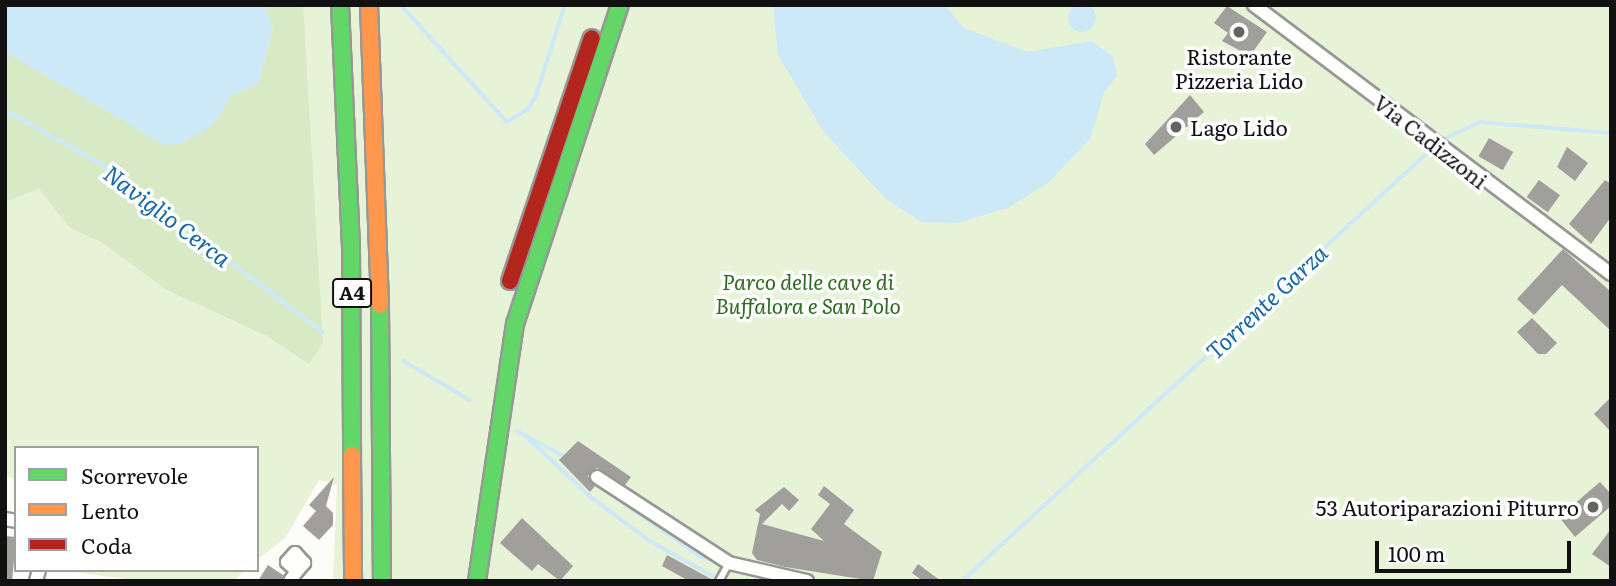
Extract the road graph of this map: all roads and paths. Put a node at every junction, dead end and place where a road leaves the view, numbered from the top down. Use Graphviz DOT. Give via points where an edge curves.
graph roads {
  1 [pos="340,5"];
  2 [pos="369,5"];
  3 [pos="604,5"];
  4 [pos="620,5"];
  5 [pos="1254,5"];
  6 [pos="1611,257"];
  7 [pos="1607,271"];
  8 [pos="485,399"];
  9 [pos="476,460"];
  10 [pos="597,477"];
  11 [pos="729,564"];
  12 [pos="353,581"];
  13 [pos="382,581"];
  14 [pos="462,581"];
  15 [pos="477,581"];
  16 [pos="719,581"];
  17 [pos="807,581"];
  1 -- 12 [label="highway, A4" via="351,245"];
  2 -- 13 [label="highway, A4" via="379,233"];
  3 -- 8 [label="highway" via="512,274"];
  4 -- 15 [label="highway" via="515,324"];
  5 -- 7 [label="street, Via Cadizzoni" via="1447,155"];
  6 -- 7 [label="street"];
  9 -- 14 [label="highway"];
  10 -- 11 [label="street"];
  11 -- 16 [label="lane"];
  11 -- 17 [label="street"];
}
